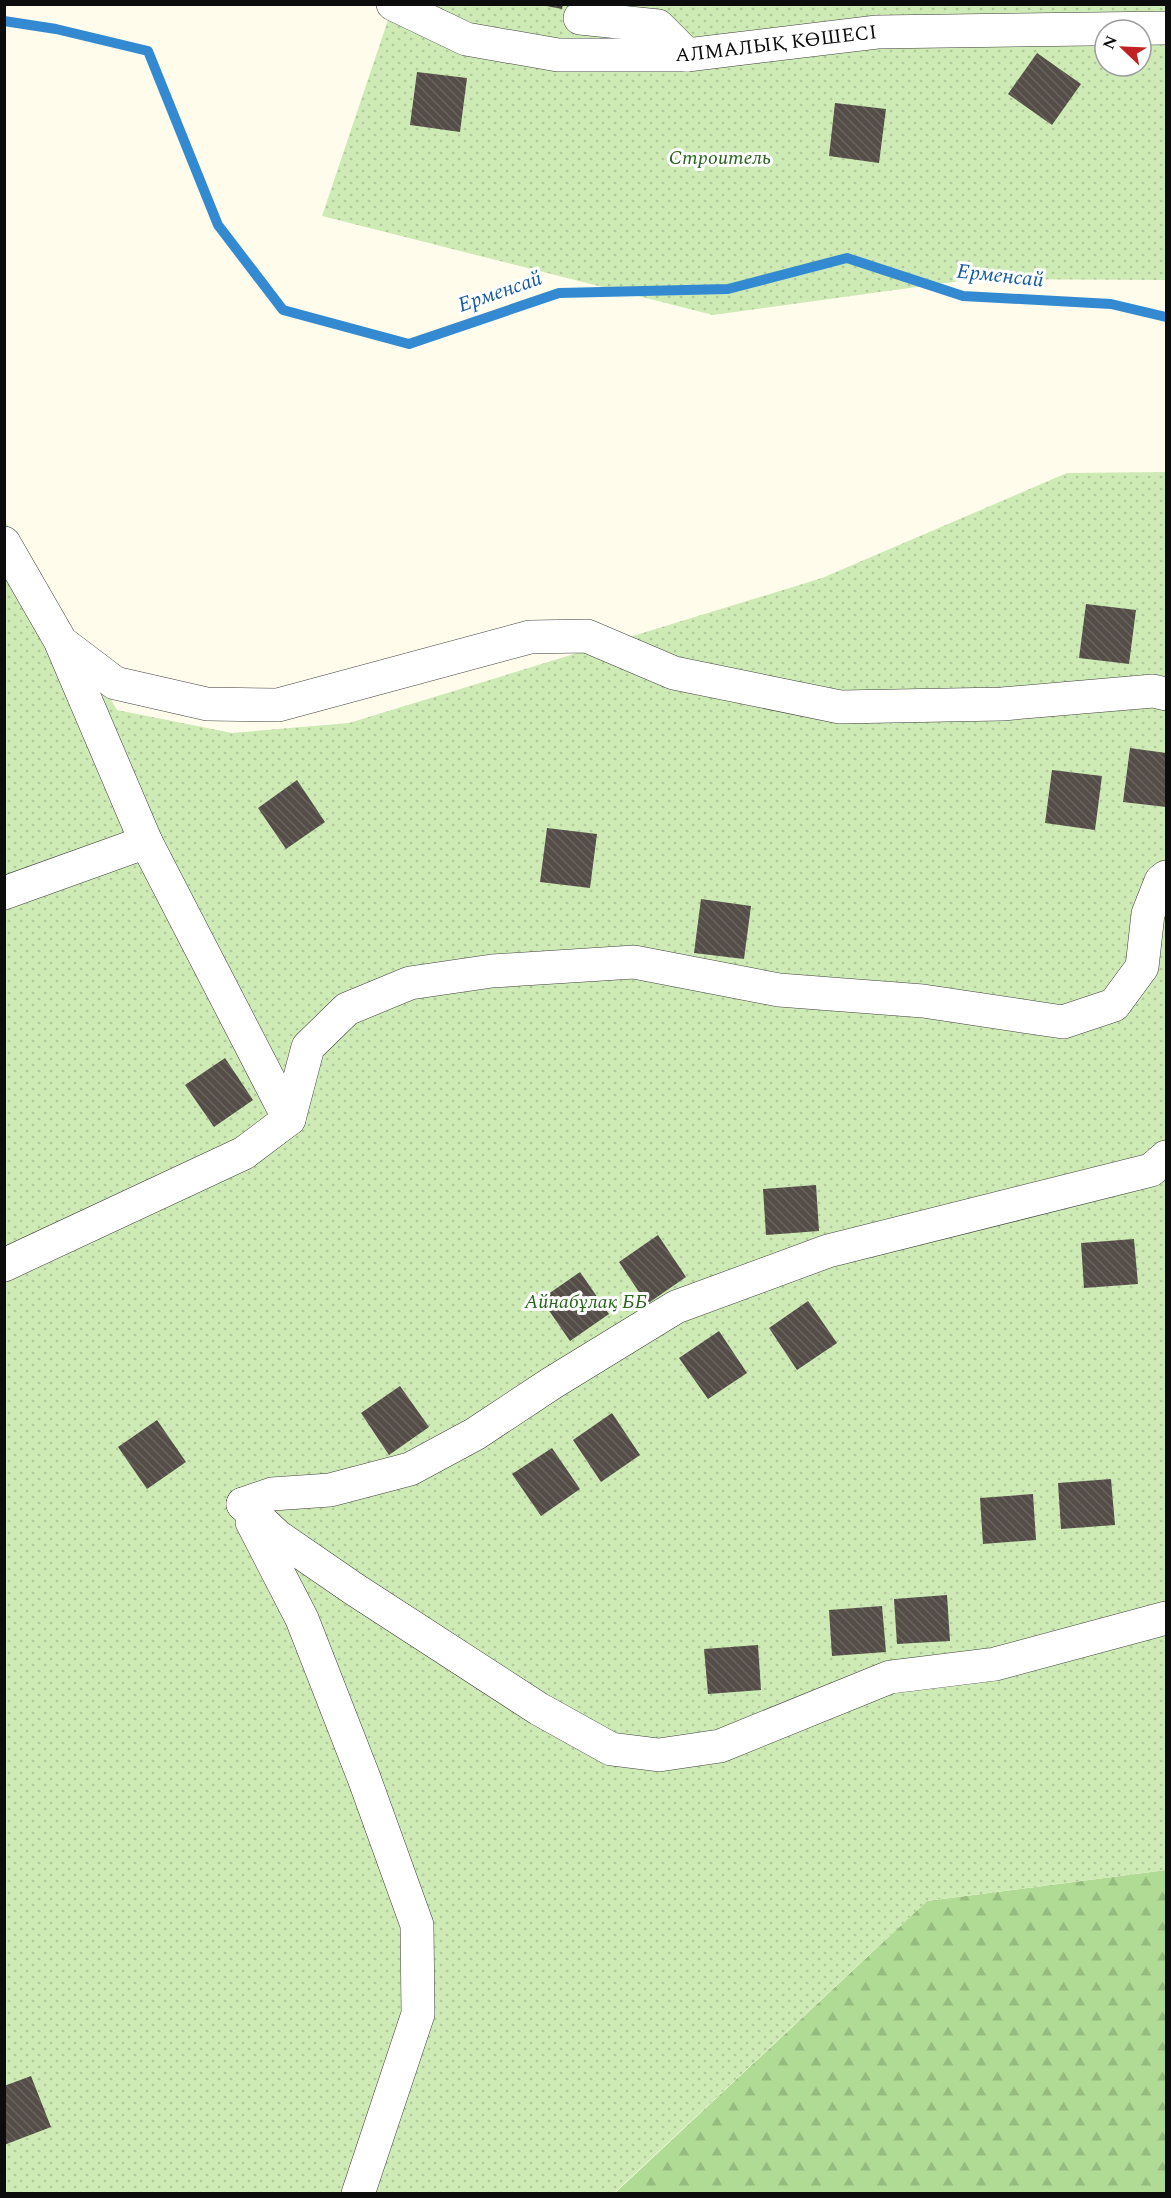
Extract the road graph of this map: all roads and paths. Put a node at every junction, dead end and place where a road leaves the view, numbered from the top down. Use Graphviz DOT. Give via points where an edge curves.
graph roads {
  1 [pos="393,4"];
  2 [pos="580,18"];
  3 [pos="1167,28"];
  4 [pos="687,55"];
  5 [pos="7,554"];
  6 [pos="61,642"];
  7 [pos="1167,694"];
  8 [pos="146,842"];
  9 [pos="1167,877"];
  10 [pos="4,893"];
  11 [pos="289,1119"];
  12 [pos="1167,1157"];
  13 [pos="4,1265"];
  14 [pos="243,1504"];
  15 [pos="1167,1618"];
  16 [pos="358,2193"];
  1 -- 4 [label="street, АЛМАЛЫҚ КӨШЕСІ" via="466,39 558,55"];
  2 -- 4 [label="street" via="658,26"];
  3 -- 4 [label="street, АЛМАЛЫҚ КӨШЕСІ" via="877,32"];
  5 -- 6 [label="street"];
  6 -- 7 [label="street" via="115,683 207,704 278,705 530,637 587,636 674,673 840,707 1002,704 1153,691"];
  6 -- 8 [label="street"];
  8 -- 10 [label="street"];
  8 -- 11 [label="street"];
  9 -- 11 [label="street" via="1161,881 1148,914 1142,967 1114,1005 1063,1022 923,1001 779,990 634,962 492,971 410,983 347,1009 308,1047"];
  11 -- 13 [label="street" via="244,1153"];
  12 -- 14 [label="street" via="1151,1170 828,1251 676,1307 475,1434 410,1469 330,1490 272,1494"];
  14 -- 15 [label="street" via="277,1536 539,1709 611,1749 659,1755 720,1746 890,1677 995,1664"];
  14 -- 16 [label="street" via="302,1619 417,1925 418,2014"];
}
